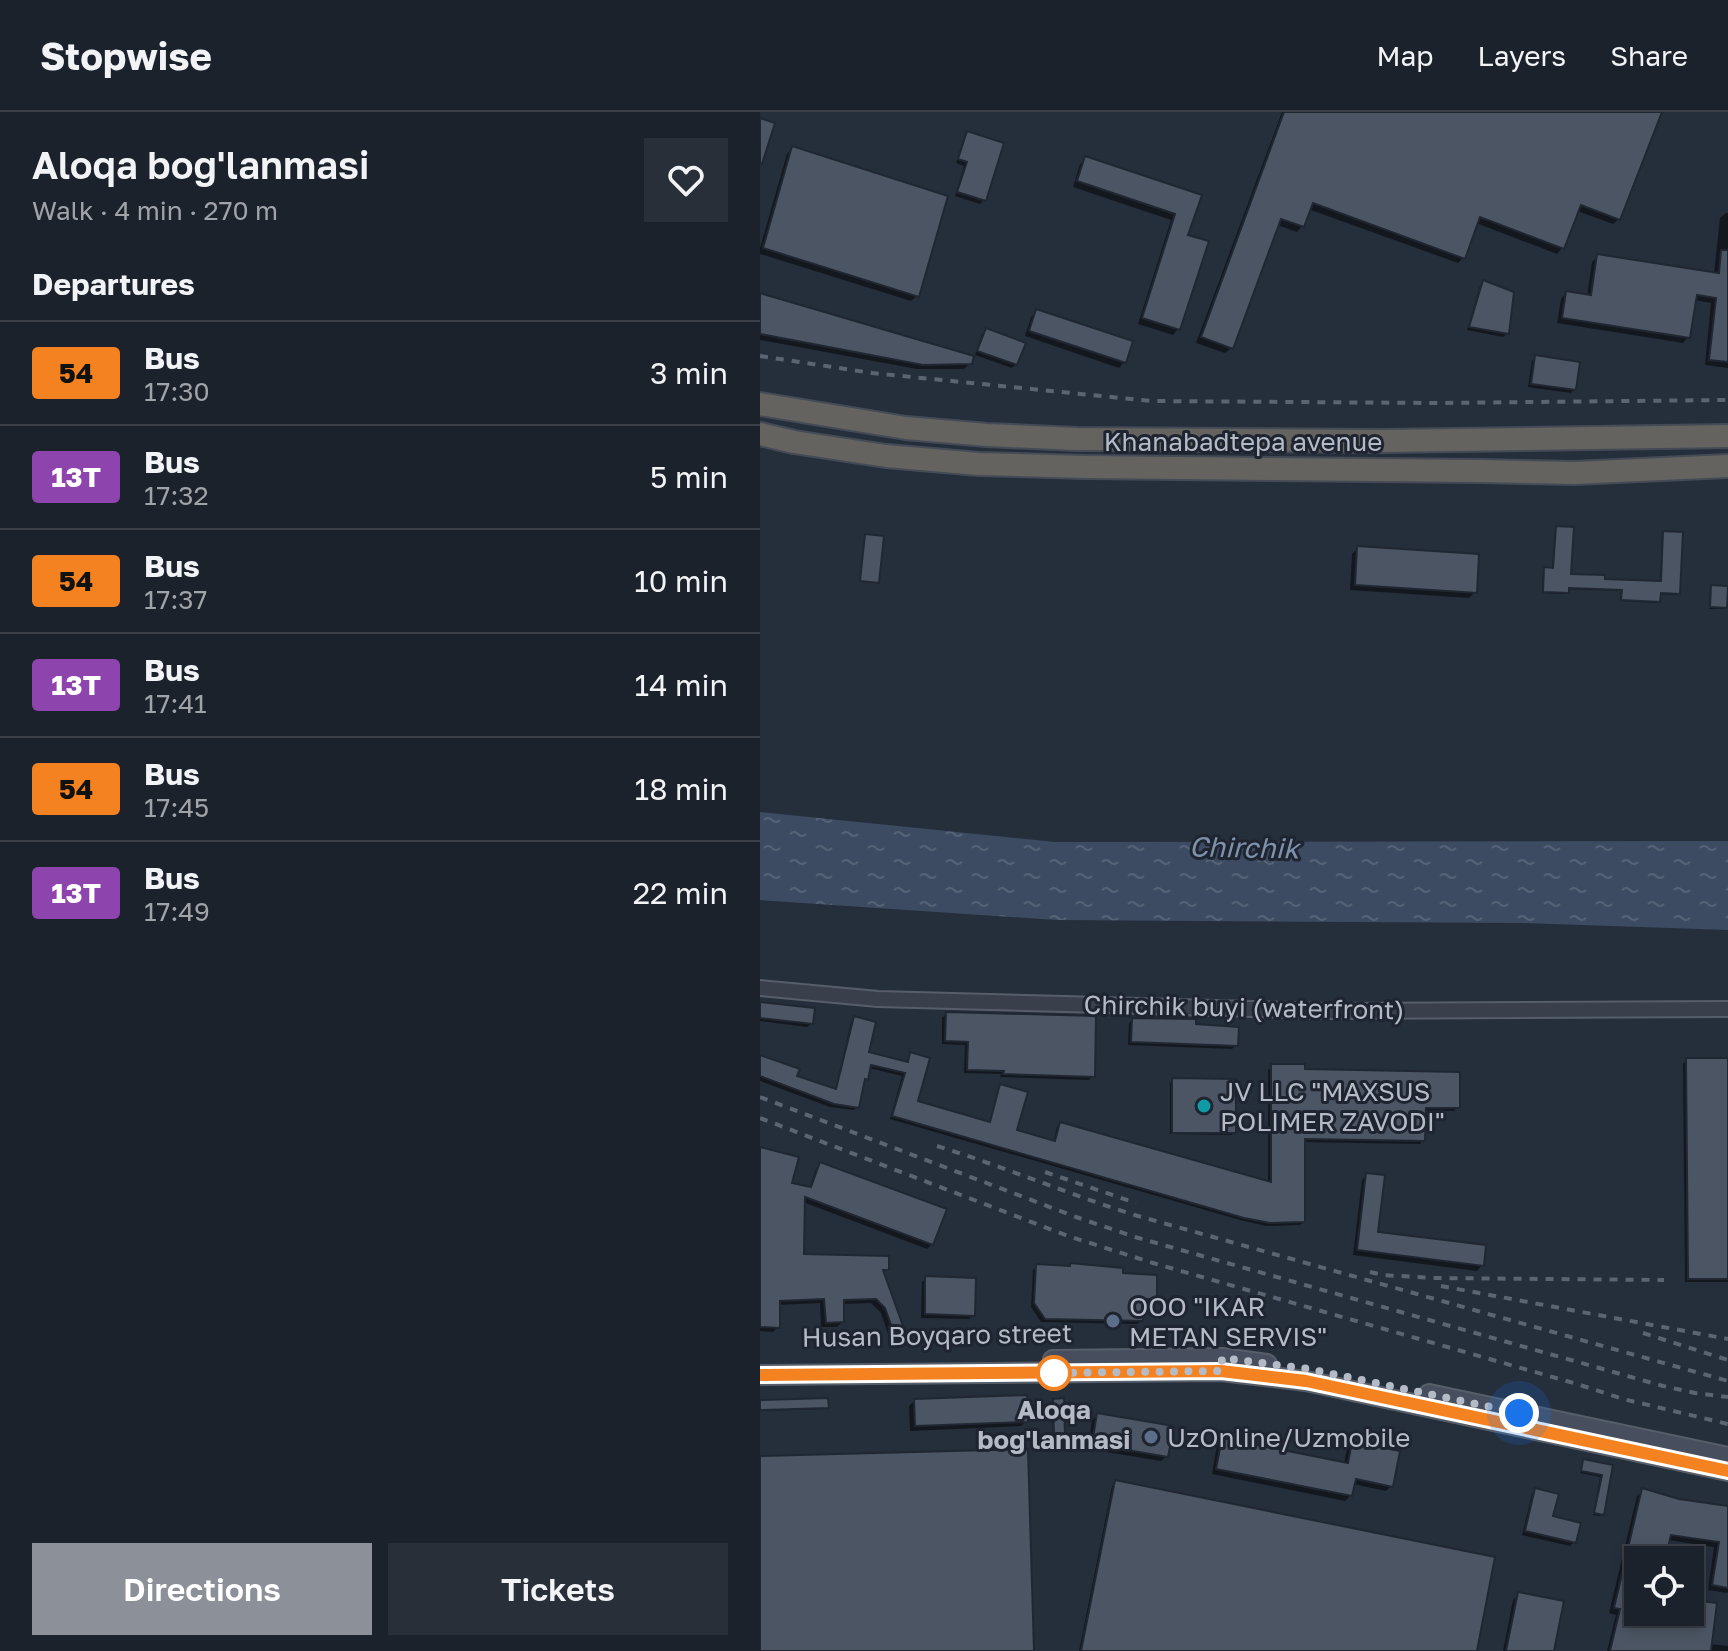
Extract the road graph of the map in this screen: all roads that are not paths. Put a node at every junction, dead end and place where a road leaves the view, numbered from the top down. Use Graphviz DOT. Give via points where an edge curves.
graph roads {
  1 [pos="760,404"];
  2 [pos="760,434"];
  3 [pos="1728,436"];
  4 [pos="1728,466"];
  5 [pos="760,988"];
  6 [pos="1728,1009"];
  7 [pos="760,1363"];
  8 [pos="1222,1365"];
  9 [pos="760,1375"];
  10 [pos="1728,1457"];
  11 [pos="1728,1471"];
  1 -- 3 [label="highway, Khanabadtepa avenue" via="906,428 1077,439"];
  2 -- 4 [label="highway, Khanabadtepa avenue" via="886,456 979,464 1574,473"];
  5 -- 6 [label="street, Chirchik buyi (waterfront)" via="878,999 1331,1011"];
  7 -- 8 [label="main road, Husan Boyqaro street"];
  8 -- 9 [label="main road, Husan Boyqaro street"];
  8 -- 10 [label="main road, Husan Boyqaro street" via="1309,1369"];
  8 -- 11 [label="main road, Husan Boyqaro street"];
}
